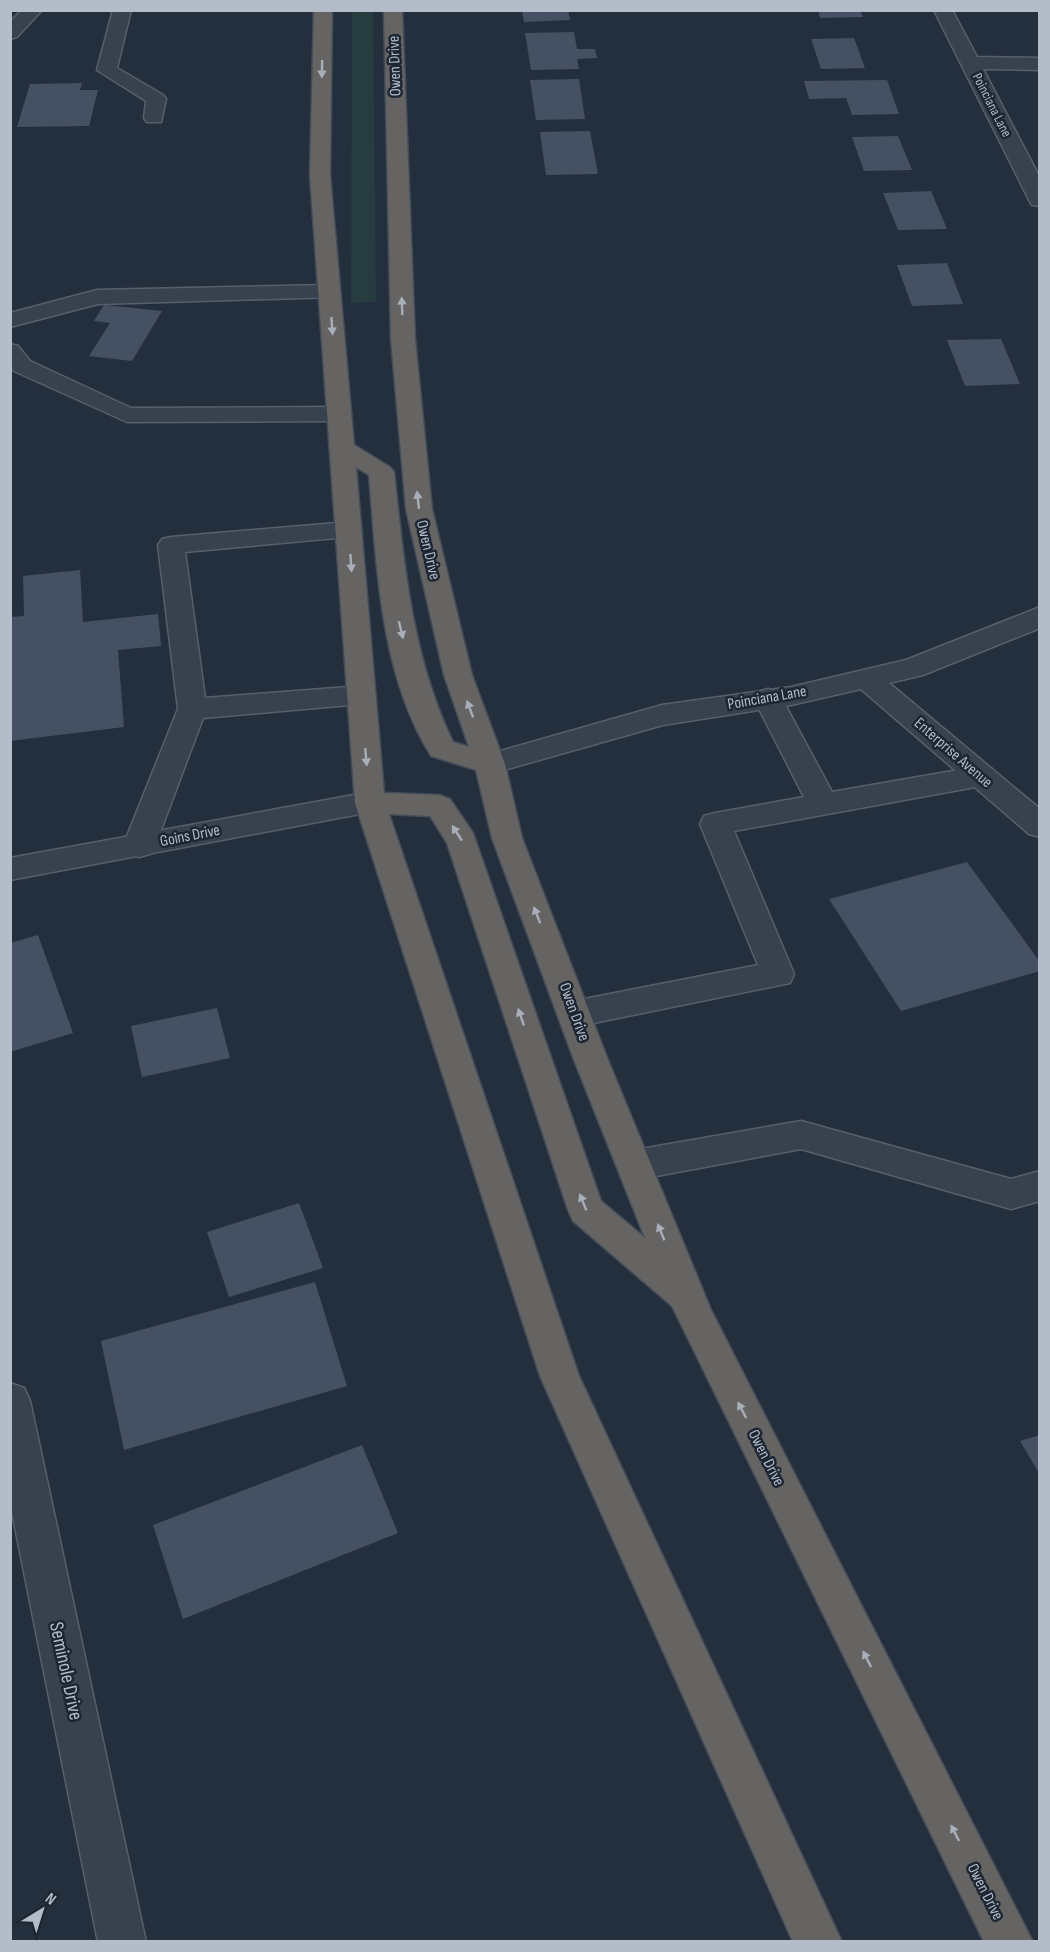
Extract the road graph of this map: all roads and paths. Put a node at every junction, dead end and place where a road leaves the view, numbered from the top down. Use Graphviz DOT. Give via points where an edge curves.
graph roads {
  1 [pos="33,10"];
  2 [pos="122,10"];
  3 [pos="323,10"];
  4 [pos="393,10"];
  5 [pos="943,10"];
  6 [pos="10,33"];
  7 [pos="970,63"];
  8 [pos="1040,64"];
  9 [pos="154,118"];
  10 [pos="1040,200"];
  11 [pos="329,292"];
  12 [pos="10,320"];
  13 [pos="10,351"];
  14 [pos="339,414"];
  15 [pos="342,448"];
  16 [pos="349,530"];
  17 [pos="1037,621"];
  18 [pos="867,679"];
  19 [pos="362,695"];
  20 [pos="768,699"];
  21 [pos="192,709"];
  22 [pos="489,764"];
  23 [pos="981,776"];
  24 [pos="370,803"];
  25 [pos="823,804"];
  26 [pos="1040,826"];
  27 [pos="139,846"];
  28 [pos="10,869"];
  29 [pos="574,1014"];
  30 [pos="634,1165"];
  31 [pos="1040,1186"];
  32 [pos="687,1297"];
  33 [pos="10,1401"];
  34 [pos="122,1941"];
  35 [pos="818,1941"];
  36 [pos="1010,1941"];
  1 -- 6 [label="street"];
  2 -- 9 [label="street" via="106,70 156,99"];
  3 -- 11 [label="highway, one-way" via="320,174"];
  22 -- 4 [label="highway, Owen Drive, one-way" via="458,675 419,510 403,339"];
  5 -- 7 [label="street, Poinciana Lane"];
  7 -- 8 [label="street"];
  7 -- 10 [label="street, Poinciana Lane"];
  11 -- 12 [label="street" via="97,297"];
  11 -- 14 [label="highway, one-way"];
  13 -- 14 [label="street" via="22,366 127,415"];
  14 -- 15 [label="highway"];
  15 -- 16 [label="highway"];
  15 -- 22 [label="highway, one-way" via="381,472 396,608 423,714 441,749"];
  16 -- 19 [label="highway, one-way"];
  16 -- 21 [label="street" via="171,545"];
  17 -- 18 [label="street, Poinciana Lane" via="913,668"];
  18 -- 20 [label="street, Poinciana Lane"];
  18 -- 23 [label="street, Enterprise Avenue"];
  19 -- 21 [label="street"];
  19 -- 24 [label="highway, one-way"];
  20 -- 22 [label="street, Poinciana Lane" via="662,715"];
  20 -- 25 [label="street"];
  21 -- 27 [label="street"];
  29 -- 22 [label="highway, Owen Drive, one-way" via="507,838"];
  23 -- 25 [label="street"];
  23 -- 26 [label="street, Enterprise Avenue"];
  24 -- 27 [label="street, Goins Drive"];
  32 -- 24 [label="highway, one-way" via="586,1210 462,841 439,806"];
  24 -- 35 [label="highway" via="560,1376"];
  25 -- 29 [label="street" via="715,824 778,974"];
  27 -- 28 [label="street, Goins Drive"];
  29 -- 30 [label="highway, Owen Drive"];
  30 -- 31 [label="street" via="801,1135 1011,1194"];
  32 -- 30 [label="highway, Owen Drive, one-way"];
  36 -- 32 [label="highway, Owen Drive, one-way"];
  33 -- 34 [label="street, Seminole Drive"];
}
